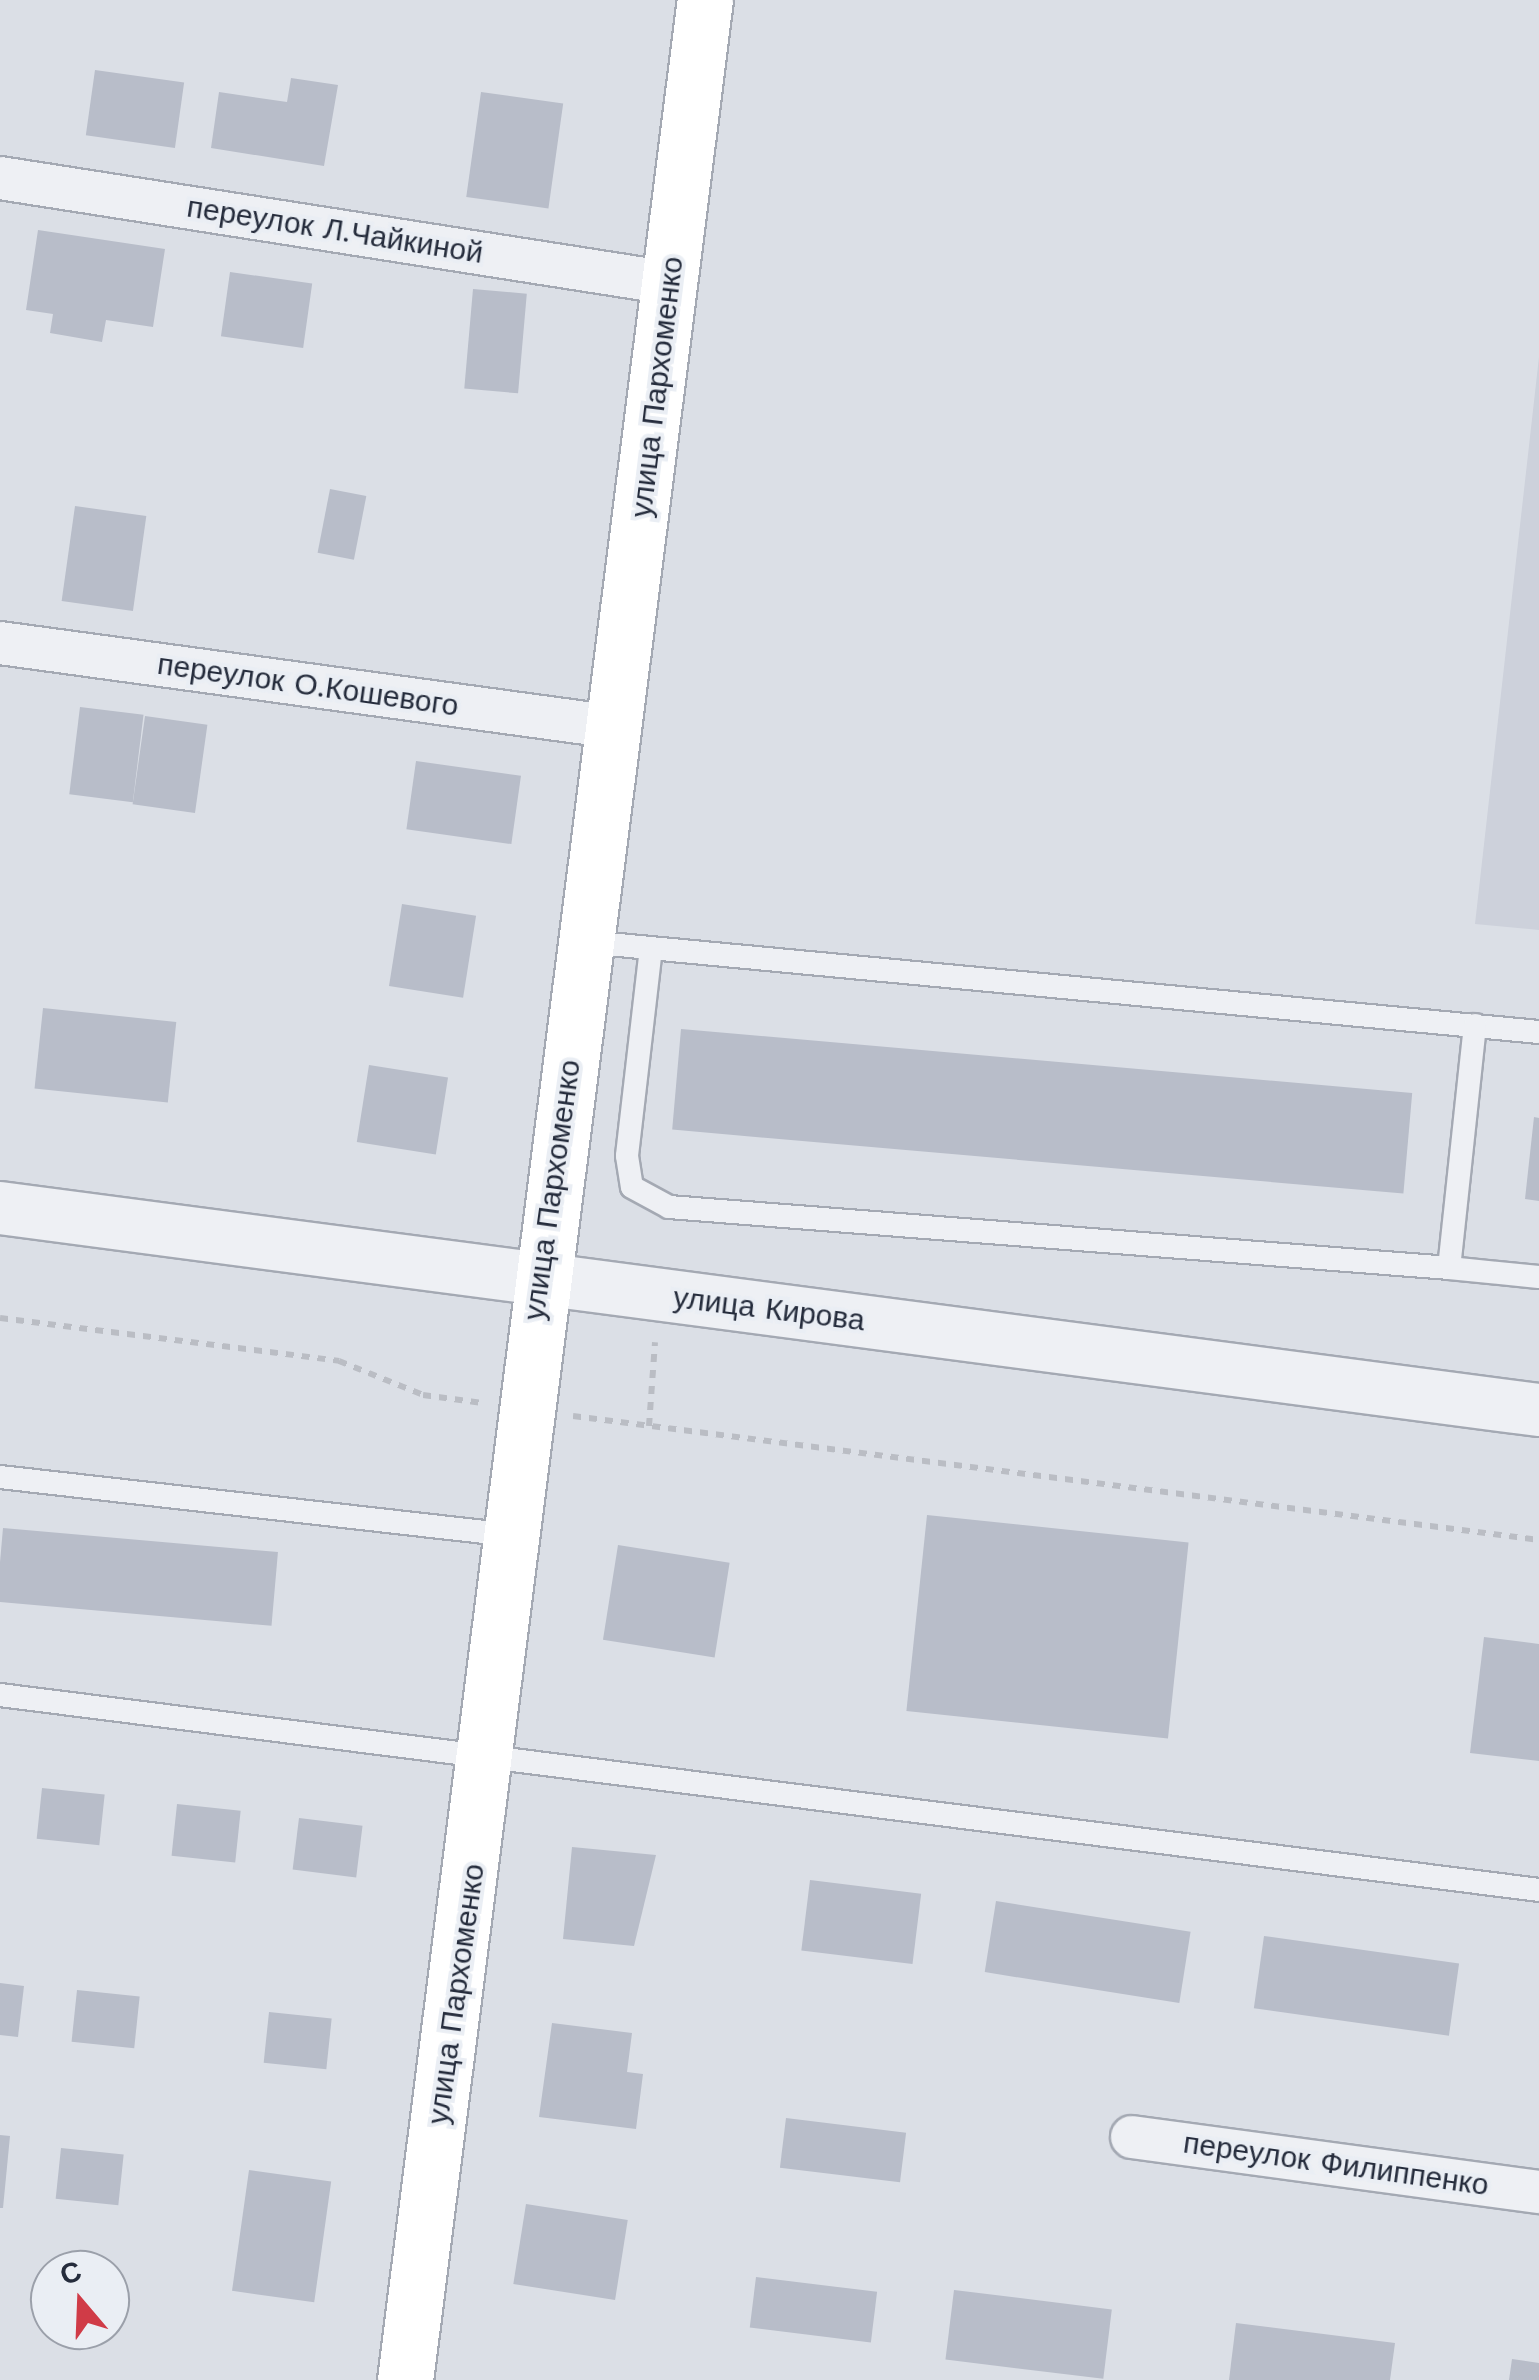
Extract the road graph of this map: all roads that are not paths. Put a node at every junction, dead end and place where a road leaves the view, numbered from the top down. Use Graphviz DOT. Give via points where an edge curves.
graph roads {
  1 [pos="705,0"];
  2 [pos="0,178"];
  3 [pos="670,283"];
  4 [pos="0,643"];
  5 [pos="615,727"];
  6 [pos="587,942"];
  7 [pos="651,948"];
  8 [pos="1475,1025"];
  9 [pos="1539,1032"];
  10 [pos="0,1208"];
  11 [pos="1449,1268"];
  12 [pos="1539,1276"];
  13 [pos="538,1279"];
  14 [pos="1539,1410"];
  15 [pos="0,1477"];
  16 [pos="511,1534"];
  17 [pos="0,1695"];
  18 [pos="487,1758"];
  19 [pos="1539,1890"];
  20 [pos="1132,2137"];
  21 [pos="1539,2192"];
  22 [pos="404,2380"];
  1 -- 3 [label="main road, улица Пархоменко"];
  2 -- 3 [label="street, переулок Л.Чайкиной"];
  3 -- 5 [label="main road, улица Пархоменко"];
  4 -- 5 [label="street, переулок О.Кошевого"];
  5 -- 6 [label="main road, улица Пархоменко"];
  6 -- 7 [label="lane"];
  6 -- 13 [label="main road, улица Пархоменко"];
  7 -- 8 [label="lane"];
  7 -- 11 [label="lane" via="627,1156 632,1187 670,1207"];
  8 -- 9 [label="lane"];
  8 -- 11 [label="lane"];
  10 -- 13 [label="street, улица Кирова"];
  11 -- 12 [label="lane"];
  13 -- 14 [label="street, улица Кирова"];
  13 -- 16 [label="main road, улица Пархоменко"];
  15 -- 16 [label="lane"];
  16 -- 18 [label="main road, улица Пархоменко"];
  17 -- 18 [label="lane"];
  18 -- 19 [label="lane"];
  18 -- 22 [label="main road, улица Пархоменко"];
  20 -- 21 [label="street, переулок Филиппенко"];
}
